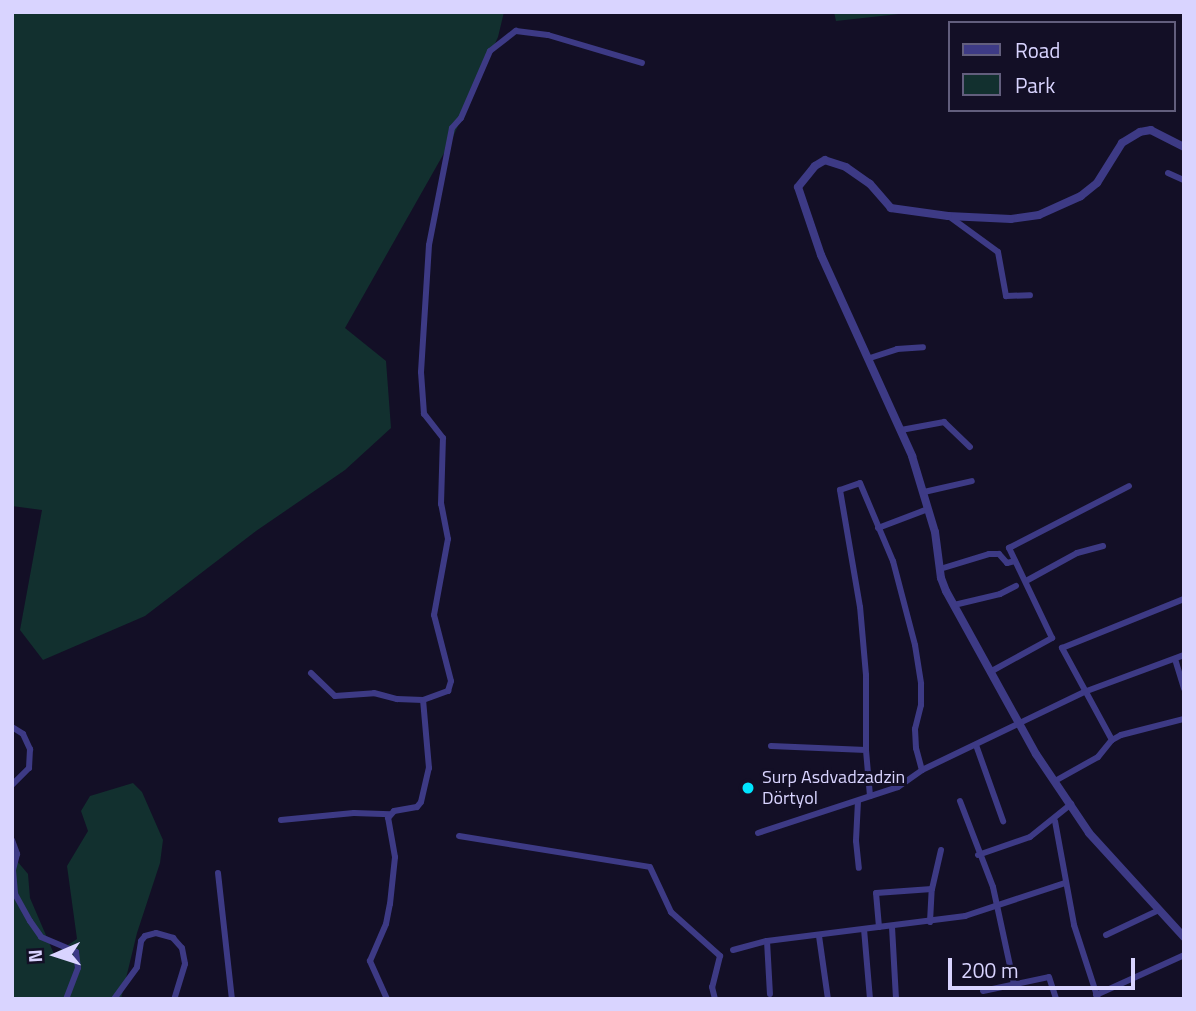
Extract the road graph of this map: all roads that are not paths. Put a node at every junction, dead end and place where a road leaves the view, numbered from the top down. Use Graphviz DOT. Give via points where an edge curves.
graph roads {
  1 [pos="642,63"];
  2 [pos="1184,148"];
  3 [pos="1168,173"];
  4 [pos="1184,180"];
  5 [pos="948,216"];
  6 [pos="1030,295"];
  7 [pos="923,346"];
  8 [pos="870,358"];
  9 [pos="901,430"];
  10 [pos="970,447"];
  11 [pos="972,481"];
  12 [pos="1129,486"];
  13 [pos="925,492"];
  14 [pos="928,509"];
  15 [pos="878,528"];
  16 [pos="1103,546"];
  17 [pos="1015,561"];
  18 [pos="940,569"];
  19 [pos="1026,581"];
  20 [pos="1016,586"];
  21 [pos="1184,599"];
  22 [pos="954,606"];
  23 [pos="1184,656"];
  24 [pos="1175,659"];
  25 [pos="990,672"];
  26 [pos="311,674"];
  27 [pos="1184,689"];
  28 [pos="1084,692"];
  29 [pos="423,700"];
  30 [pos="1184,719"];
  31 [pos="1023,724"];
  32 [pos="12,727"];
  33 [pos="1112,740"];
  34 [pos="976,745"];
  35 [pos="771,746"];
  36 [pos="866,750"];
  37 [pos="922,771"];
  38 [pos="1055,780"];
  39 [pos="12,785"];
  40 [pos="870,796"];
  41 [pos="858,800"];
  42 [pos="960,801"];
  43 [pos="1071,804"];
  44 [pos="390,814"];
  45 [pos="281,820"];
  46 [pos="1003,821"];
  47 [pos="1055,821"];
  48 [pos="758,833"];
  49 [pos="459,836"];
  50 [pos="12,840"];
  51 [pos="941,850"];
  52 [pos="978,855"];
  53 [pos="859,868"];
  54 [pos="218,873"];
  55 [pos="1065,883"];
  56 [pos="932,888"];
  57 [pos="998,905"];
  58 [pos="1157,911"];
  59 [pos="930,922"];
  60 [pos="892,927"];
  61 [pos="879,928"];
  62 [pos="864,929"];
  63 [pos="1106,935"];
  64 [pos="819,936"];
  65 [pos="1184,937"];
  66 [pos="767,942"];
  67 [pos="733,950"];
  68 [pos="1184,955"];
  69 [pos="1014,984"];
  70 [pos="983,992"];
  71 [pos="770,993"];
  72 [pos="1097,997"];
  73 [pos="66,999"];
  74 [pos="114,999"];
  75 [pos="174,999"];
  76 [pos="232,999"];
  77 [pos="387,999"];
  78 [pos="715,999"];
  79 [pos="828,999"];
  80 [pos="870,999"];
  81 [pos="896,999"];
  82 [pos="1056,999"];
  1 -- 29 [label="street" via="556,37 516,31 490,51 461,118 452,128 429,245 421,372 424,414 443,438 441,504 448,539 434,615 451,681 448,691"];
  2 -- 5 [label="street" via="1151,130 1140,132 1122,143 1097,183 1060,207 1011,219"];
  3 -- 4 [label="street"];
  5 -- 6 [label="street" via="998,252 1006,296"];
  5 -- 8 [label="street" via="891,208 870,184 846,167 825,160 799,187 821,255"];
  7 -- 8 [label="street"];
  8 -- 9 [label="street"];
  9 -- 10 [label="street" via="944,422"];
  9 -- 13 [label="street"];
  11 -- 13 [label="street"];
  12 -- 17 [label="street" via="1009,548"];
  13 -- 14 [label="street"];
  14 -- 15 [label="street"];
  14 -- 18 [label="street"];
  15 -- 36 [label="street" via="860,483 840,490 860,607"];
  15 -- 37 [label="street" via="893,561 915,645 921,684 916,748"];
  16 -- 19 [label="street" via="1077,553"];
  17 -- 18 [label="street" via="1007,563 999,554 989,554"];
  17 -- 19 [label="street"];
  18 -- 22 [label="street"];
  19 -- 25 [label="street" via="1052,638"];
  20 -- 22 [label="street"];
  21 -- 28 [label="street" via="1062,648"];
  22 -- 25 [label="street"];
  23 -- 24 [label="street"];
  24 -- 27 [label="street"];
  24 -- 28 [label="street"];
  25 -- 31 [label="street"];
  26 -- 29 [label="street" via="335,696 374,693"];
  28 -- 31 [label="street"];
  28 -- 33 [label="street"];
  29 -- 44 [label="street" via="429,768 425,791 416,807"];
  30 -- 33 [label="street"];
  31 -- 34 [label="street"];
  31 -- 38 [label="street" via="1036,754"];
  32 -- 39 [label="street" via="23,734 30,749 29,768"];
  33 -- 38 [label="street" via="1098,757"];
  34 -- 37 [label="street"];
  34 -- 46 [label="street"];
  35 -- 36 [label="street"];
  36 -- 40 [label="street"];
  37 -- 40 [label="street" via="898,787"];
  38 -- 43 [label="street"];
  40 -- 41 [label="street"];
  41 -- 48 [label="street"];
  41 -- 53 [label="street"];
  42 -- 52 [label="street"];
  43 -- 47 [label="street"];
  43 -- 58 [label="street"];
  44 -- 45 [label="street"];
  44 -- 77 [label="street" via="395,857 390,904 370,961"];
  47 -- 52 [label="street" via="1030,837"];
  47 -- 55 [label="street"];
  49 -- 78 [label="street" via="650,867 671,912 720,956 712,987"];
  50 -- 73 [label="street" via="17,854 15,894 30,921 41,937 76,952 79,968"];
  51 -- 56 [label="street"];
  52 -- 57 [label="street"];
  54 -- 76 [label="street"];
  55 -- 57 [label="street"];
  55 -- 72 [label="street"];
  56 -- 59 [label="street"];
  56 -- 61 [label="street" via="876,893"];
  57 -- 59 [label="street"];
  57 -- 69 [label="street"];
  58 -- 63 [label="street"];
  58 -- 65 [label="street"];
  59 -- 60 [label="street"];
  60 -- 61 [label="street"];
  60 -- 81 [label="street"];
  61 -- 62 [label="street"];
  62 -- 64 [label="street"];
  62 -- 80 [label="street"];
  64 -- 66 [label="street"];
  64 -- 79 [label="street"];
  66 -- 67 [label="street"];
  66 -- 71 [label="street"];
  68 -- 72 [label="street"];
  69 -- 70 [label="street"];
  69 -- 82 [label="street" via="1049,977"];
  74 -- 75 [label="street" via="137,967 141,941 156,933 173,938 182,948 185,964"];
}
